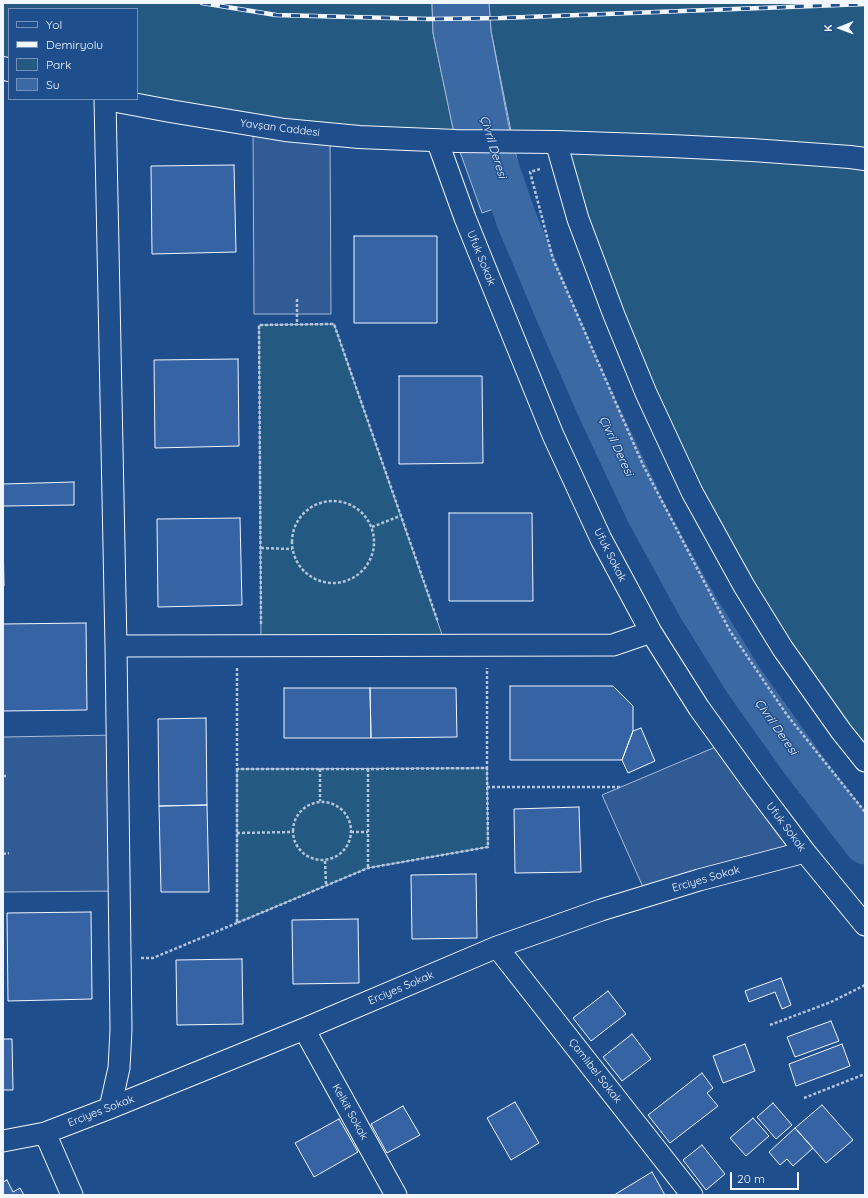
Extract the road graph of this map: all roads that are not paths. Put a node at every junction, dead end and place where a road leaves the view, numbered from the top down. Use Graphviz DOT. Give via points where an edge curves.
graph roads {
  1 [pos="106,100"];
  2 [pos="111,100"];
  3 [pos="447,140"];
  4 [pos="556,142"];
  5 [pos="860,157"];
  6 [pos="651,632"];
  7 [pos="116,646"];
  8 [pos="865,761"];
  9 [pos="805,852"];
  10 [pos="865,925"];
  11 [pos="498,947"];
  12 [pos="304,1029"];
  13 [pos="110,1108"];
  14 [pos="45,1133"];
  15 [pos="3,1141"];
  16 [pos="72,1195"];
  17 [pos="396,1195"];
  18 [pos="692,1195"];
  1 -- 7 [label="street"];
  2 -- 3 [label="street, Yavşan Caddesi" via="285,130 359,137"];
  3 -- 4 [label="street, Yavşan Caddesi"];
  3 -- 6 [label="street, Ufuk Sokak" via="465,218 553,435 601,539"];
  4 -- 5 [label="street, Yavşan Caddesi" via="679,146"];
  4 -- 8 [label="street" via="578,218 614,315 646,393 692,492 782,649"];
  6 -- 7 [label="street" via="613,645"];
  6 -- 9 [label="street, Ufuk Sokak" via="700,708"];
  7 -- 13 [label="street" via="121,1030 119,1068"];
  9 -- 10 [label="street, Ufuk Sokak"];
  9 -- 11 [label="street, Erciyes Sokak" via="699,880 601,910"];
  11 -- 12 [label="street, Erciyes Sokak"];
  11 -- 18 [label="street, Çamlıbel Sokak"];
  12 -- 13 [label="street, Erciyes Sokak"];
  12 -- 17 [label="street, Kelkit Sokak"];
  13 -- 14 [label="street, Erciyes Sokak"];
  14 -- 15 [label="street, Erciyes Sokak"];
  14 -- 16 [label="street"];
}
